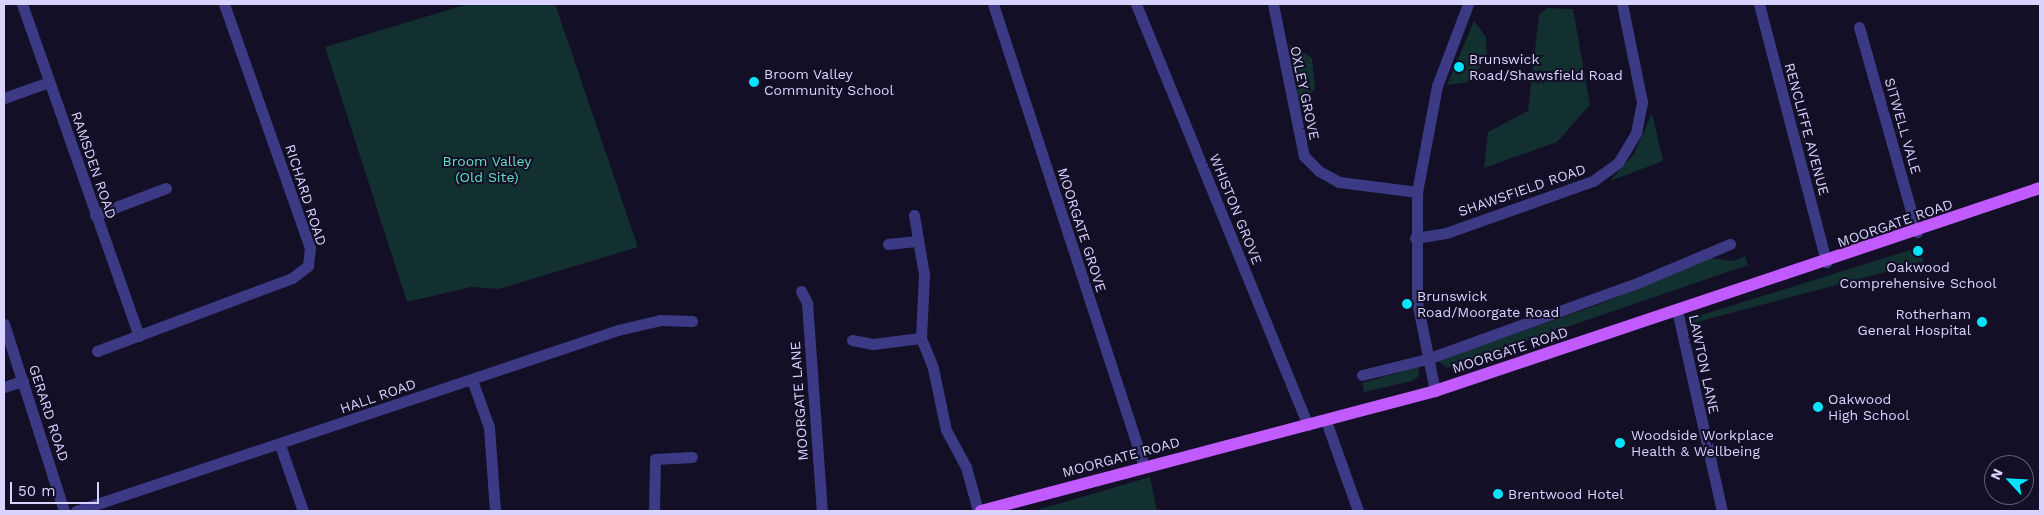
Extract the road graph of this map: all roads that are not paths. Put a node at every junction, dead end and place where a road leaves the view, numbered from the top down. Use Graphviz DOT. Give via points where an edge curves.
graph roads {
  1 [pos="22,4"];
  2 [pos="224,4"];
  3 [pos="993,4"];
  4 [pos="1136,4"];
  5 [pos="1273,4"];
  6 [pos="1468,4"];
  7 [pos="1622,4"];
  8 [pos="1759,4"];
  9 [pos="1859,27"];
  10 [pos="49,82"];
  11 [pos="4,98"];
  12 [pos="166,188"];
  13 [pos="2040,188"];
  14 [pos="1417,192"];
  15 [pos="914,214"];
  16 [pos="96,215"];
  17 [pos="1917,232"];
  18 [pos="1415,238"];
  19 [pos="918,241"];
  20 [pos="888,244"];
  21 [pos="1730,244"];
  22 [pos="1826,262"];
  23 [pos="801,291"];
  24 [pos="1677,310"];
  25 [pos="692,321"];
  26 [pos="4,324"];
  27 [pos="139,336"];
  28 [pos="921,338"];
  29 [pos="852,340"];
  30 [pos="98,351"];
  31 [pos="1427,359"];
  32 [pos="1362,375"];
  33 [pos="472,380"];
  34 [pos="23,381"];
  35 [pos="4,387"];
  36 [pos="1434,391"];
  37 [pos="1326,421"];
  38 [pos="1308,426"];
  39 [pos="280,444"];
  40 [pos="692,457"];
  41 [pos="1144,465"];
  42 [pos="64,511"];
  43 [pos="76,511"];
  44 [pos="303,511"];
  45 [pos="495,511"];
  46 [pos="654,511"];
  47 [pos="822,511"];
  48 [pos="979,511"];
  49 [pos="1358,511"];
  50 [pos="1722,511"];
  1 -- 10 [label="street, RAMSDEN ROAD"];
  2 -- 27 [label="street, RICHARD ROAD" via="311,258 308,266 292,278"];
  3 -- 41 [label="street, MOORGATE GROVE"];
  4 -- 38 [label="street, WHISTON GROVE"];
  5 -- 14 [label="street, OXLEY GROVE" via="1296,130 1304,156 1319,171 1339,182"];
  6 -- 14 [label="street" via="1436,86"];
  7 -- 18 [label="street, SHAWSFIELD ROAD" via="1642,102 1636,133 1618,163 1593,181 1438,235"];
  8 -- 22 [label="street, RENCLIFFE AVENUE"];
  9 -- 17 [label="street, SITWELL VALE"];
  10 -- 11 [label="street"];
  10 -- 16 [label="street, RAMSDEN ROAD"];
  12 -- 16 [label="street"];
  13 -- 17 [label="main road, MOORGATE ROAD"];
  14 -- 18 [label="street"];
  15 -- 19 [label="street"];
  16 -- 27 [label="street, RAMSDEN ROAD"];
  17 -- 22 [label="main road, MOORGATE ROAD"];
  18 -- 31 [label="street" via="1417,302"];
  19 -- 20 [label="street"];
  19 -- 28 [label="street" via="924,274"];
  21 -- 31 [label="street, MOORGATE ROAD" via="1637,283"];
  22 -- 24 [label="main road, MOORGATE ROAD"];
  23 -- 47 [label="street, MOORGATE LANE" via="807,303"];
  24 -- 36 [label="main road, MOORGATE ROAD"];
  24 -- 50 [label="street, LAWTON LANE"];
  25 -- 33 [label="street, HALL ROAD" via="641,323"];
  26 -- 34 [label="street, GERARD ROAD"];
  27 -- 30 [label="street, RICHARD ROAD"];
  28 -- 29 [label="street" via="873,344"];
  28 -- 48 [label="street" via="933,368 946,430 966,467"];
  31 -- 32 [label="street, MOORGATE ROAD"];
  31 -- 36 [label="street"];
  33 -- 39 [label="street, HALL ROAD"];
  33 -- 45 [label="street" via="489,427"];
  34 -- 35 [label="street"];
  34 -- 42 [label="street, GERARD ROAD"];
  36 -- 37 [label="main road, MOORGATE ROAD"];
  37 -- 38 [label="main road, MOORGATE ROAD"];
  37 -- 49 [label="street"];
  38 -- 41 [label="main road, MOORGATE ROAD"];
  39 -- 43 [label="street, HALL ROAD"];
  39 -- 44 [label="street"];
  40 -- 46 [label="street" via="655,459"];
  41 -- 48 [label="main road, MOORGATE ROAD"];
}
